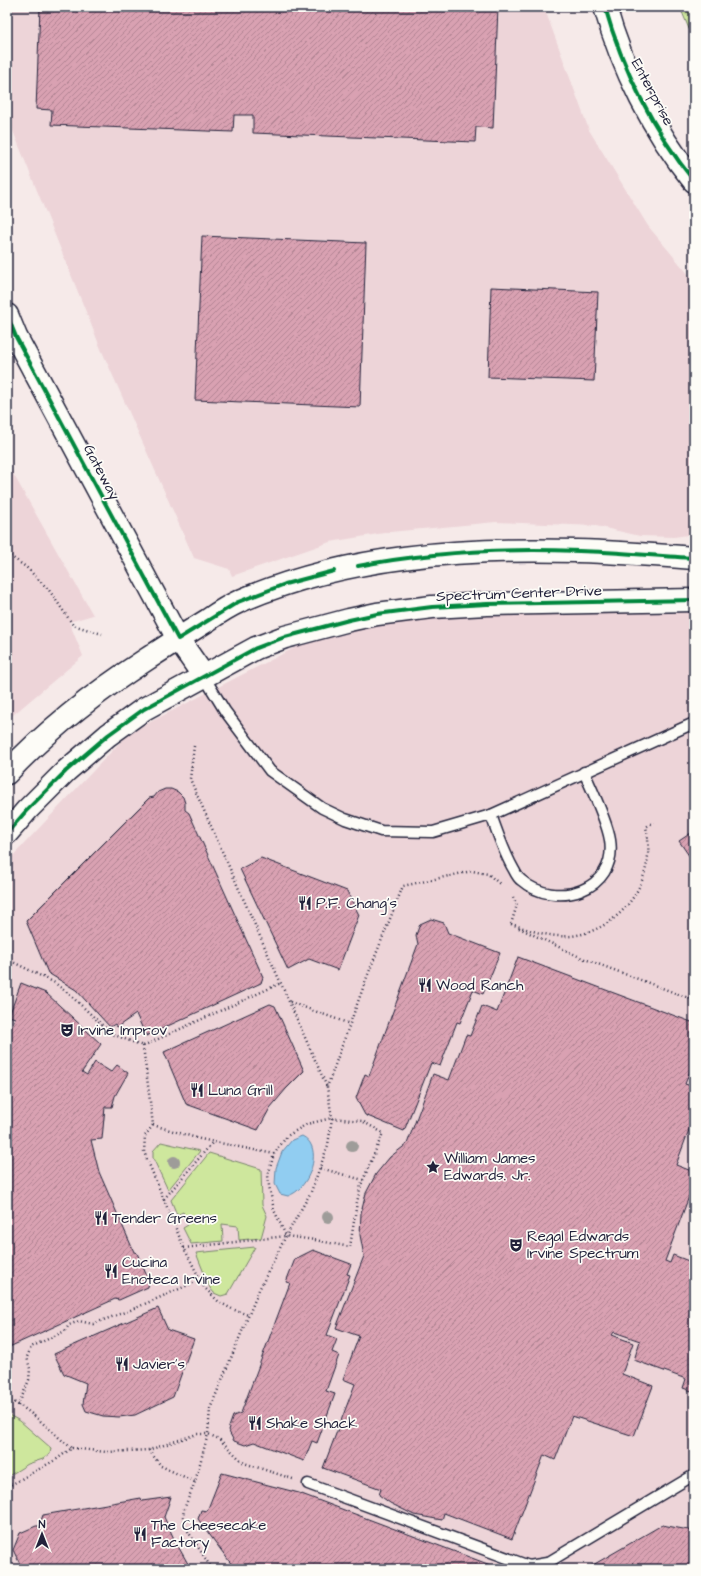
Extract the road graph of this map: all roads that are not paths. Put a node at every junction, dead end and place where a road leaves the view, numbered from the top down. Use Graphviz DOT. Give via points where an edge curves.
graph roads {
  1 [pos="605,7"];
  2 [pos="694,181"];
  3 [pos="7,316"];
  4 [pos="694,558"];
  5 [pos="694,600"];
  6 [pos="178,639"];
  7 [pos="204,675"];
  8 [pos="694,722"];
  9 [pos="584,772"];
  10 [pos="7,773"];
  11 [pos="490,815"];
  12 [pos="7,833"];
  13 [pos="694,1475"];
  14 [pos="308,1484"];
  1 -- 2 [label="street, Enterprise" via="618,49 634,83 656,124"];
  3 -- 6 [label="street, Gateway"];
  4 -- 6 [label="street" via="538,551 465,552 392,560 328,572 261,592 238,602"];
  5 -- 7 [label="street, Spectrum Center Drive" via="459,605 377,614 286,637 256,648"];
  6 -- 7 [label="street, Gateway"];
  6 -- 10 [label="street" via="81,705"];
  7 -- 11 [label="lane" via="225,711 270,771 322,808 381,831 433,832"];
  7 -- 12 [label="street, Spectrum Center Drive" via="151,704 103,739 44,792"];
  8 -- 9 [label="lane"];
  9 -- 11 [label="lane"];
  9 -- 11 [label="lane" via="610,840 609,862 604,872 590,887 573,894 557,895 533,888 520,880 506,855"];
  13 -- 14 [label="lane" via="547,1563 529,1566"];
}
